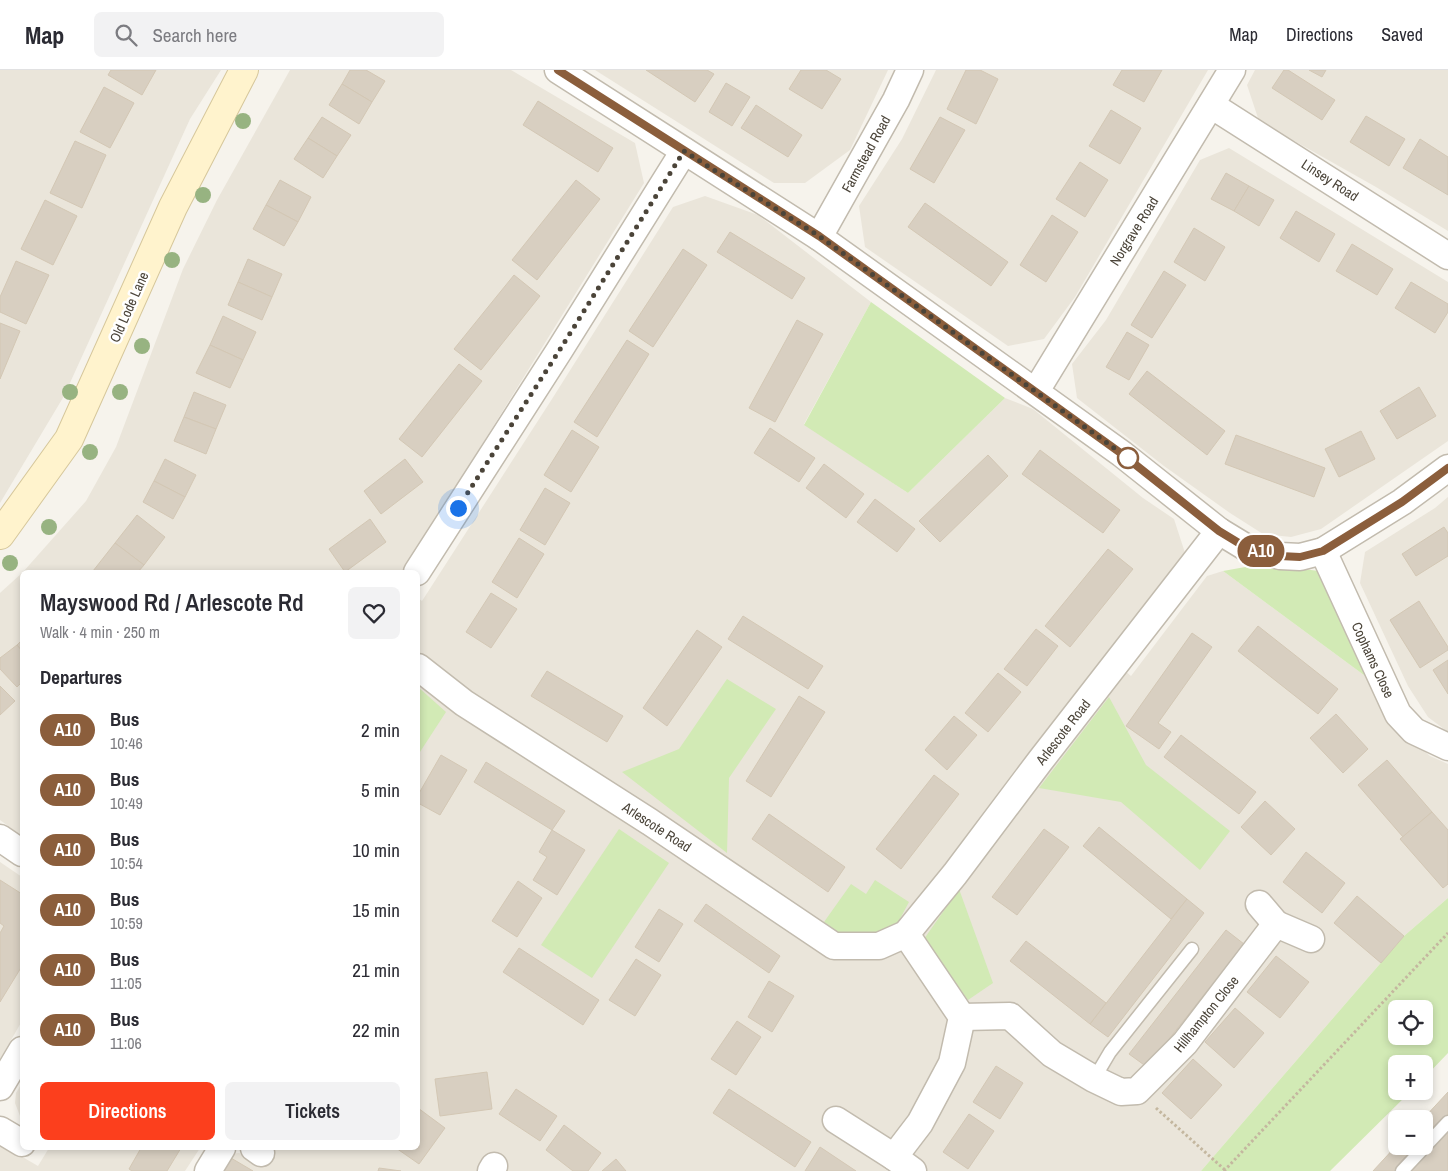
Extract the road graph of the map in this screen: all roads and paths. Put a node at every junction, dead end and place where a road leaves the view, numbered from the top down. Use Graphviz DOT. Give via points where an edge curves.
graph roads {
  1 [pos="244,70"];
  2 [pos="558,70"];
  3 [pos="910,70"];
  4 [pos="1232,70"];
  5 [pos="1211,105"];
  6 [pos="684,151"];
  7 [pos="819,236"];
  8 [pos="1448,256"];
  9 [pos="1036,390"];
  10 [pos="1448,468"];
  11 [pos="1219,531"];
  12 [pos="0,535"];
  13 [pos="1323,551"];
  14 [pos="418,570"];
  15 [pos="420,669"];
  16 [pos="1448,747"];
  17 [pos="0,838"];
  18 [pos="20,852"];
  19 [pos="1259,904"];
  20 [pos="1276,924"];
  21 [pos="1448,933"];
  22 [pos="906,934"];
  23 [pos="1311,939"];
  24 [pos="1192,949"];
  25 [pos="962,1017"];
  26 [pos="20,1053"];
  27 [pos="1094,1079"];
  28 [pos="0,1087"];
  29 [pos="1136,1090"];
  30 [pos="836,1120"];
  31 [pos="1448,1122"];
  32 [pos="0,1130"];
  33 [pos="20,1142"];
  34 [pos="221,1150"];
  35 [pos="903,1164"];
  36 [pos="1224,1170"];
  37 [pos="208,1171"];
  38 [pos="1402,1171"];
  1 -- 12 [label="street, Old Lode Lane" via="173,207 69,439"];
  2 -- 6 [label="street"];
  3 -- 7 [label="street, Farmstead Road"];
  4 -- 5 [label="street, Norgrave Road"];
  5 -- 8 [label="street, Linsey Road"];
  5 -- 9 [label="street, Norgrave Road"];
  6 -- 7 [label="street"];
  6 -- 14 [label="street"];
  7 -- 9 [label="street"];
  9 -- 11 [label="street"];
  10 -- 13 [label="street" via="1402,502"];
  11 -- 13 [label="street" via="1247,548 1280,556 1300,557"];
  11 -- 22 [label="street, Arlescote Road" via="956,874"];
  13 -- 16 [label="street, Cophams Close" via="1398,714 1414,731"];
  15 -- 22 [label="street, Arlescote Road" via="464,703 650,822 834,946 879,946"];
  17 -- 18 [label="street"];
  19 -- 20 [label="street"];
  20 -- 23 [label="street"];
  20 -- 29 [label="street, Hillhampton Close" via="1185,1043"];
  21 -- 36 [label="path"];
  22 -- 25 [label="street"];
  24 -- 27 [label="lane" via="1110,1052"];
  25 -- 27 [label="street" via="1010,1016 1052,1054"];
  25 -- 35 [label="street" via="952,1063 920,1123"];
  26 -- 28 [label="street"];
  27 -- 29 [label="street" via="1121,1092"];
  29 -- 36 [label="path"];
  30 -- 35 [label="street"];
  31 -- 38 [label="lane"];
  32 -- 33 [label="street"];
  34 -- 37 [label="street"];
}
